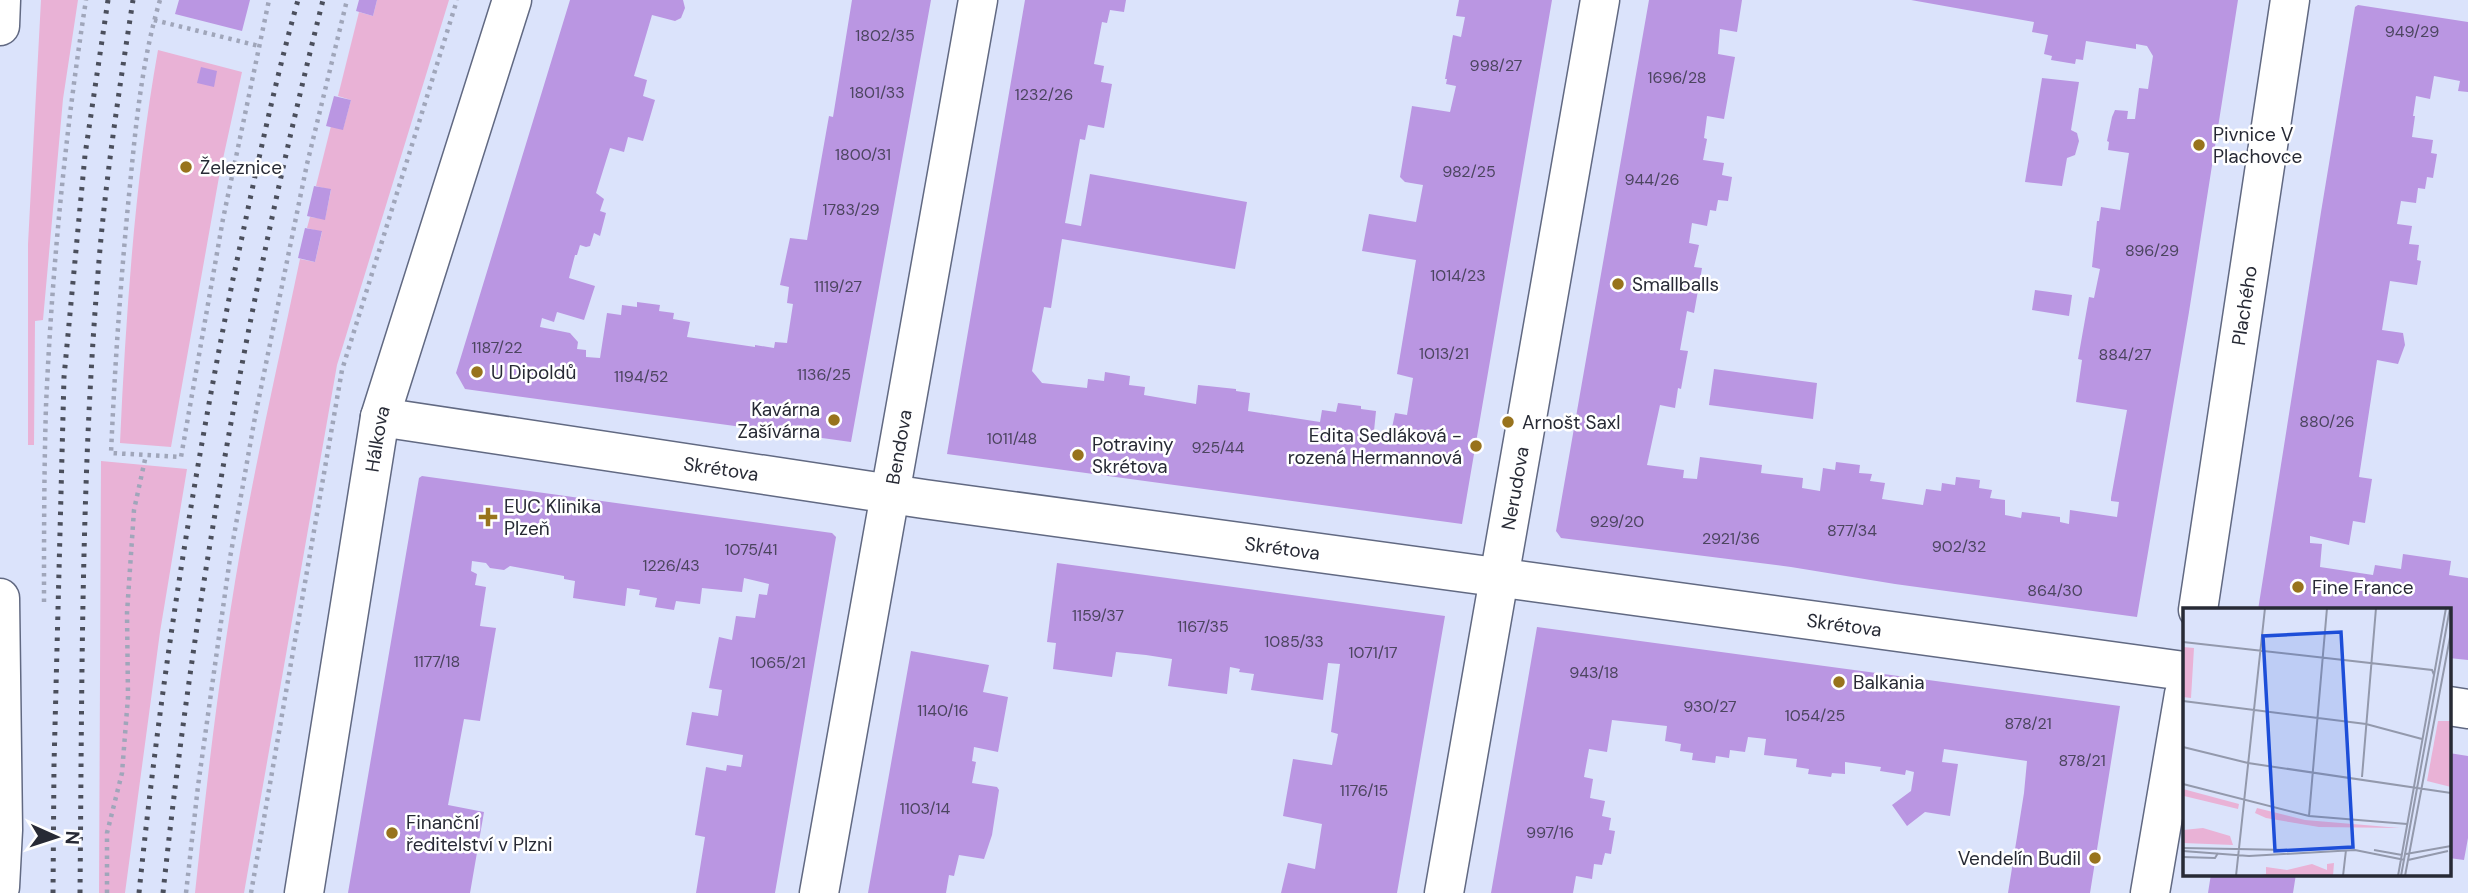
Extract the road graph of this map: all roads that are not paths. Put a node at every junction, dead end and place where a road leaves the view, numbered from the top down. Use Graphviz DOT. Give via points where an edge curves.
graph roads {
  1 [pos="1,0"];
  2 [pos="512,0"];
  3 [pos="978,0"];
  4 [pos="1600,0"];
  5 [pos="2290,0"];
  6 [pos="0,26"];
  7 [pos="380,416"];
  8 [pos="889,494"];
  9 [pos="1498,577"];
  10 [pos="0,598"];
  11 [pos="2198,608"];
  12 [pos="2183,671"];
  13 [pos="2183,705"];
  14 [pos="2450,706"];
  15 [pos="2468,709"];
  16 [pos="0,887"];
  17 [pos="304,893"];
  18 [pos="819,893"];
  19 [pos="1444,893"];
  20 [pos="2150,893"];
  1 -- 6 [label="street"];
  2 -- 7 [label="street, Hálkova"];
  3 -- 8 [label="street, Bendova"];
  4 -- 9 [label="street, Nerudova"];
  5 -- 11 [label="street, Plachého"];
  7 -- 8 [label="street, Skrétova"];
  7 -- 17 [label="street, Hálkova"];
  8 -- 9 [label="street, Skrétova"];
  8 -- 18 [label="street, Bendova"];
  9 -- 12 [label="street, Skrétova"];
  9 -- 19 [label="street, Nerudova"];
  10 -- 16 [label="street"];
  13 -- 20 [label="street"];
  14 -- 15 [label="street"];
}
